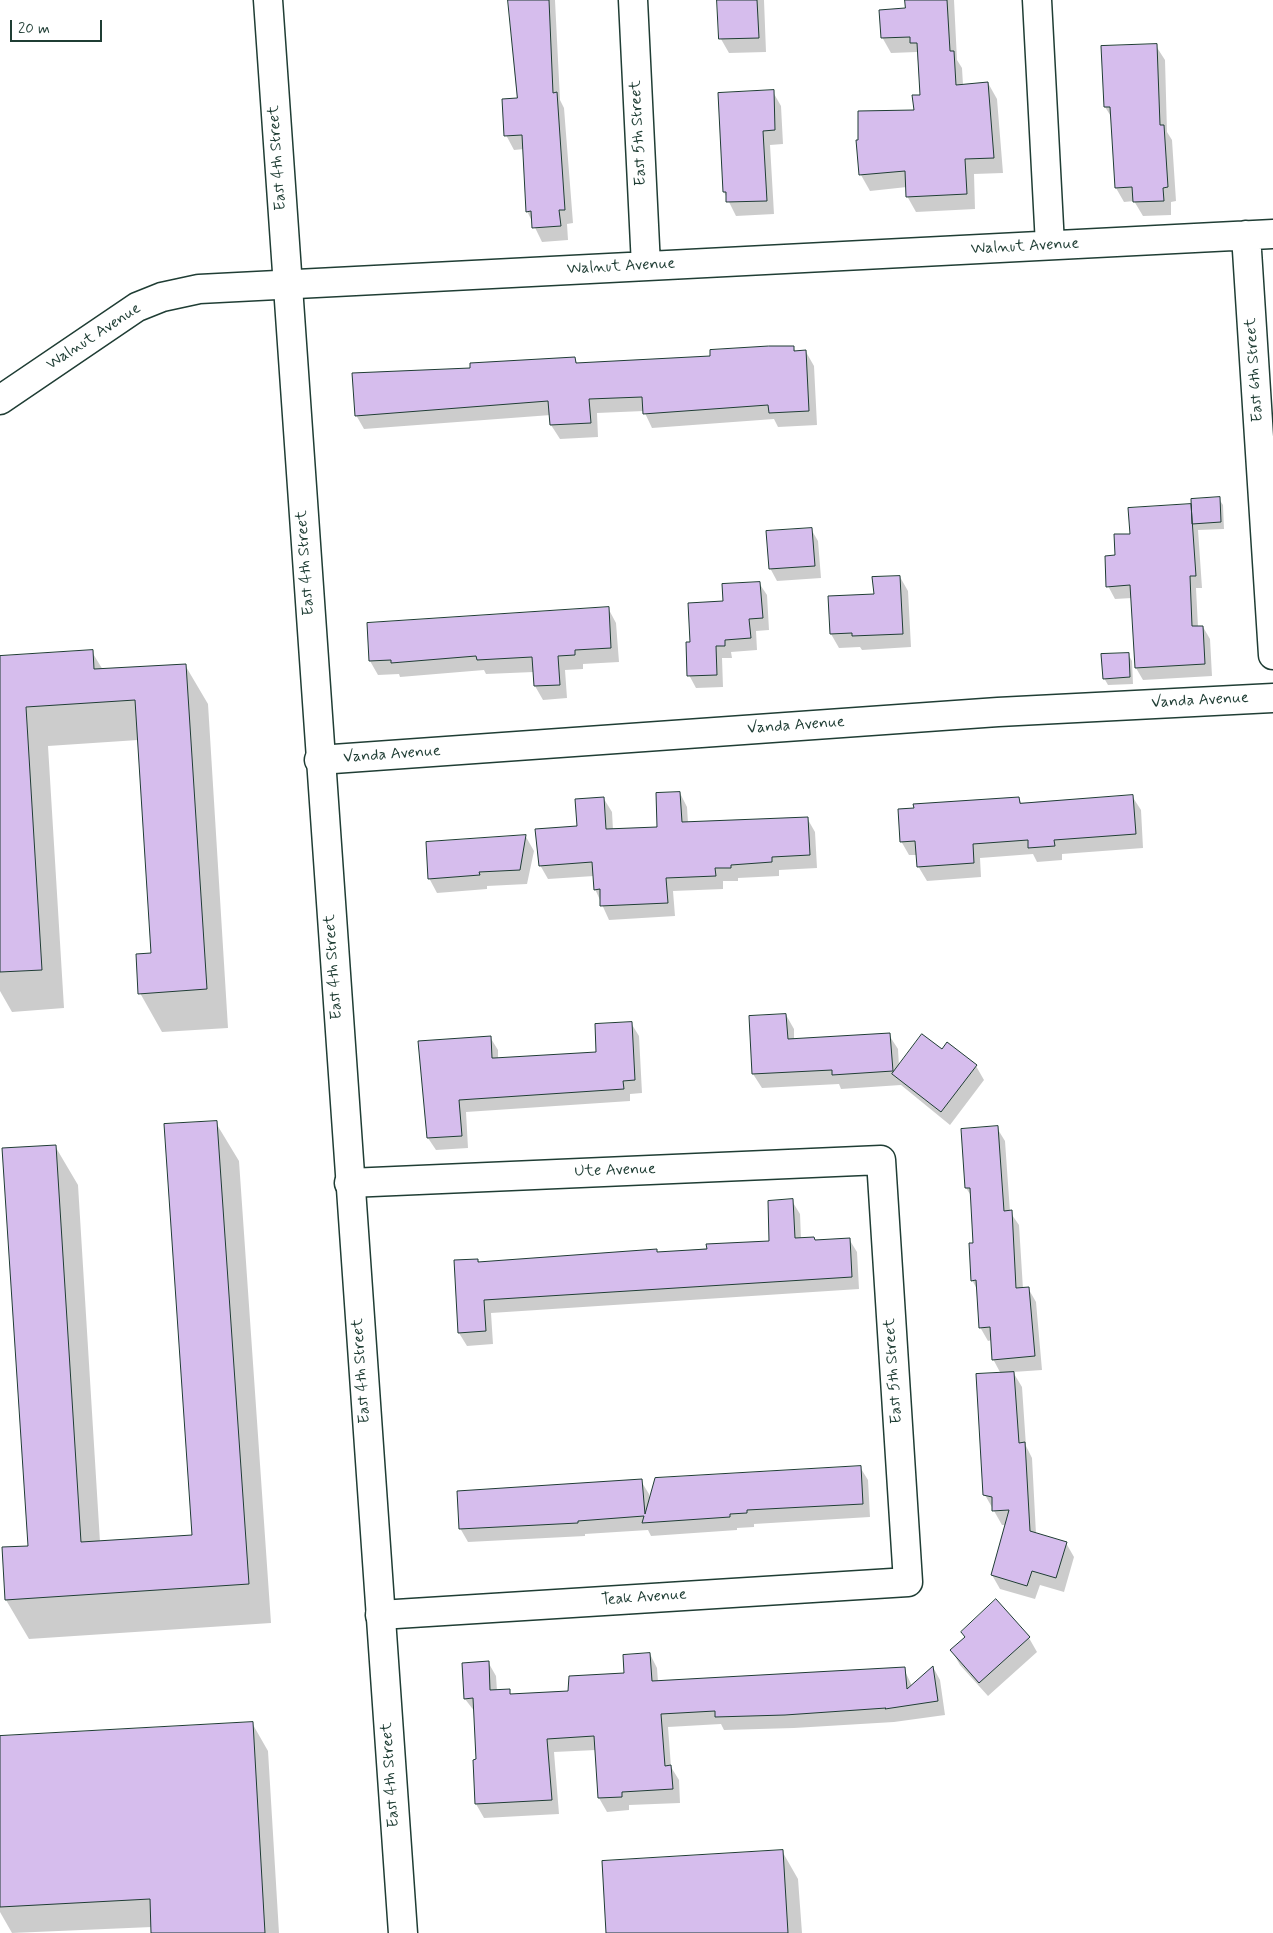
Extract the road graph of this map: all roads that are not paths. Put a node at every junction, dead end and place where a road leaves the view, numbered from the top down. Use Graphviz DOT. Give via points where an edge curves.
graph roads {
  1 [pos="268,0"];
  2 [pos="633,0"];
  3 [pos="1037,0"];
  4 [pos="1273,234"];
  5 [pos="1246,236"];
  6 [pos="1050,245"];
  7 [pos="646,266"];
  8 [pos="287,283"];
  9 [pos="0,400"];
  10 [pos="1273,655"];
  11 [pos="1273,698"];
  12 [pos="319,760"];
  13 [pos="881,1160"];
  14 [pos="349,1183"];
  15 [pos="908,1582"];
  16 [pos="380,1615"];
  17 [pos="402,1933"];
  1 -- 8 [label="street, East 4th Street"];
  2 -- 7 [label="street, East 5th Street"];
  3 -- 6 [label="street"];
  4 -- 5 [label="street, Walnut Avenue"];
  5 -- 6 [label="street, Walnut Avenue"];
  5 -- 10 [label="street, East 6th Street"];
  6 -- 7 [label="street, Walnut Avenue"];
  7 -- 8 [label="street, Walnut Avenue"];
  8 -- 9 [label="street, Walnut Avenue" via="198,289 156,299 119,318"];
  8 -- 12 [label="street, East 4th Street"];
  11 -- 12 [label="street, Vanda Avenue" via="998,712"];
  12 -- 14 [label="street, East 4th Street"];
  13 -- 14 [label="street, Ute Avenue"];
  13 -- 15 [label="street, East 5th Street"];
  14 -- 16 [label="street, East 4th Street"];
  15 -- 16 [label="street, Teak Avenue"];
  16 -- 17 [label="street, East 4th Street"];
}
